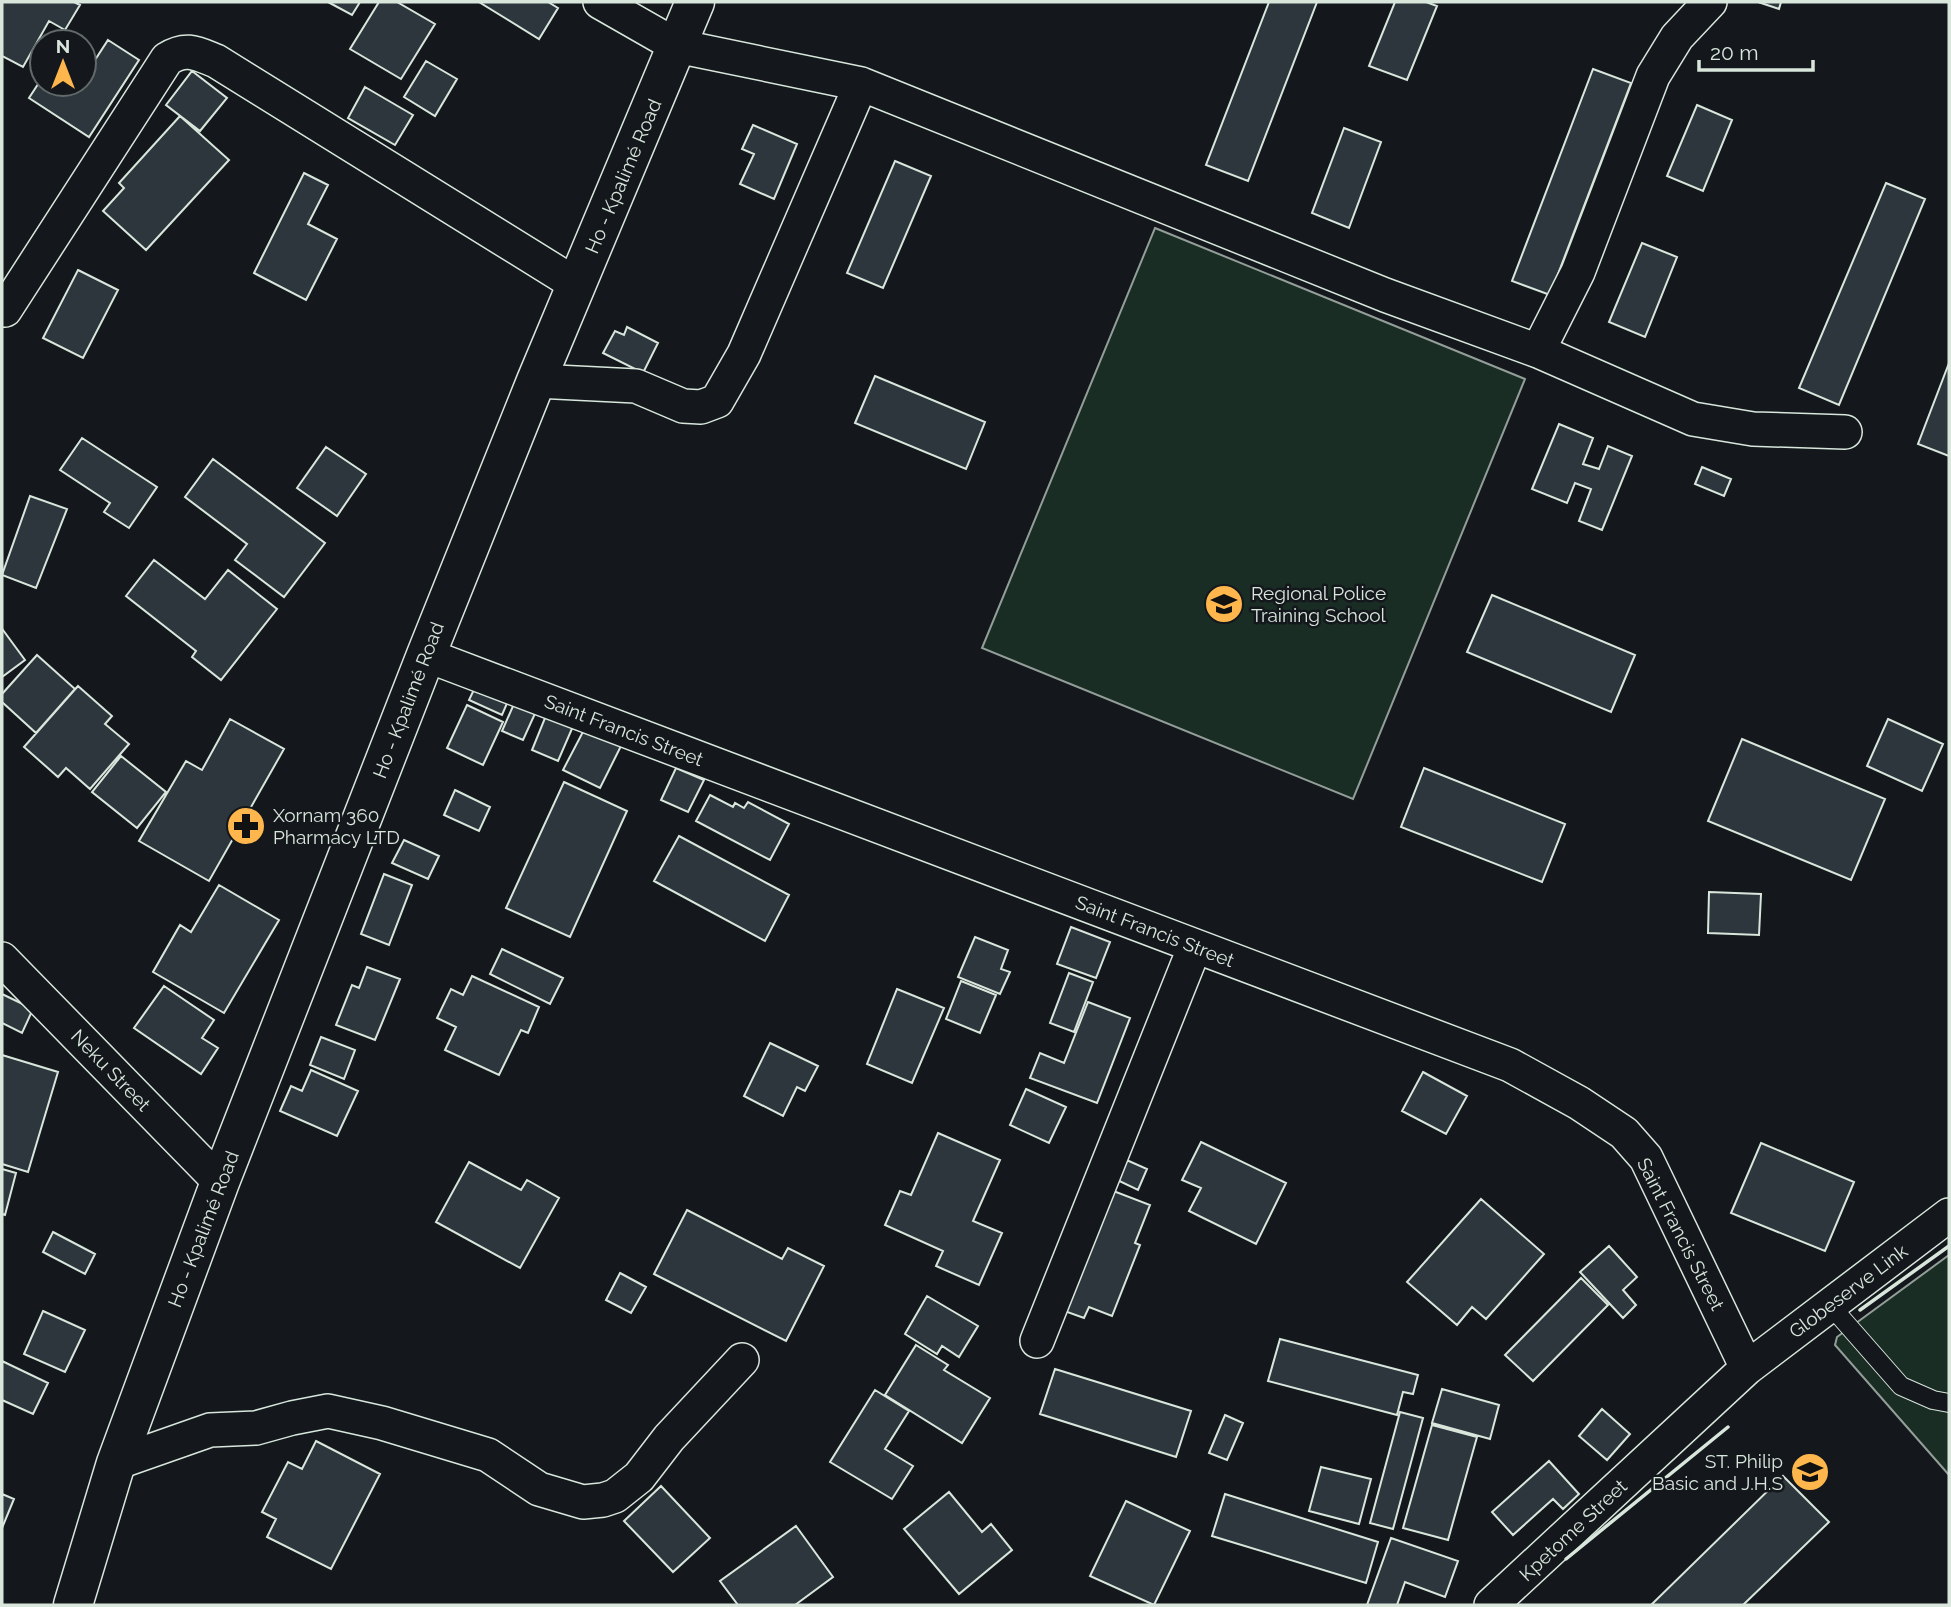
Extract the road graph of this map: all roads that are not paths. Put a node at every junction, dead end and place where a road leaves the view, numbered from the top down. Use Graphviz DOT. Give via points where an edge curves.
graph roads {
  1 [pos="600,2"];
  2 [pos="695,2"];
  3 [pos="1710,2"];
  4 [pos="677,46"];
  5 [pos="861,85"];
  6 [pos="577,285"];
  7 [pos="5,310"];
  8 [pos="1538,351"];
  9 [pos="536,382"];
  10 [pos="1845,432"];
  11 [pos="426,655"];
  12 [pos="1195,946"];
  13 [pos="2,959"];
  14 [pos="220,1182"];
  15 [pos="1949,1215"];
  16 [pos="1830,1305"];
  17 [pos="1037,1341"];
  18 [pos="742,1360"];
  19 [pos="1747,1368"];
  20 [pos="1949,1403"];
  21 [pos="116,1463"];
  22 [pos="73,1605"];
  23 [pos="1491,1605"];
  1 -- 4 [label="street"];
  2 -- 4 [label="main road, Ho - Kpalimé Road"];
  3 -- 8 [label="street" via="1676,37 1653,76 1578,272"];
  4 -- 5 [label="street"];
  4 -- 6 [label="main road, Ho - Kpalimé Road"];
  5 -- 8 [label="street" via="1385,295"];
  5 -- 9 [label="street" via="744,354 717,401 701,407 683,406 636,386"];
  6 -- 7 [label="street" via="216,61 178,52 167,59"];
  6 -- 9 [label="main road, Ho - Kpalimé Road"];
  8 -- 10 [label="street" via="1693,419 1752,429"];
  9 -- 11 [label="main road, Ho - Kpalimé Road"];
  11 -- 12 [label="street, Saint Francis Street"];
  11 -- 14 [label="main road, Ho - Kpalimé Road"];
  12 -- 17 [label="street"];
  12 -- 19 [label="street, Saint Francis Street" via="1510,1065 1624,1133 1646,1158"];
  13 -- 14 [label="street, Neku Street"];
  14 -- 21 [label="main road, Ho - Kpalimé Road"];
  15 -- 16 [label="street, Globeserve Link"];
  16 -- 19 [label="street, Globeserve Link"];
  16 -- 20 [label="lane" via="1901,1386"];
  18 -- 21 [label="street" via="639,1477 603,1500 583,1502 539,1489 488,1455 328,1411 256,1428 210,1430"];
  19 -- 23 [label="street, Kpetome Street"];
  21 -- 22 [label="main road, Ho - Kpalimé Road"];
}
